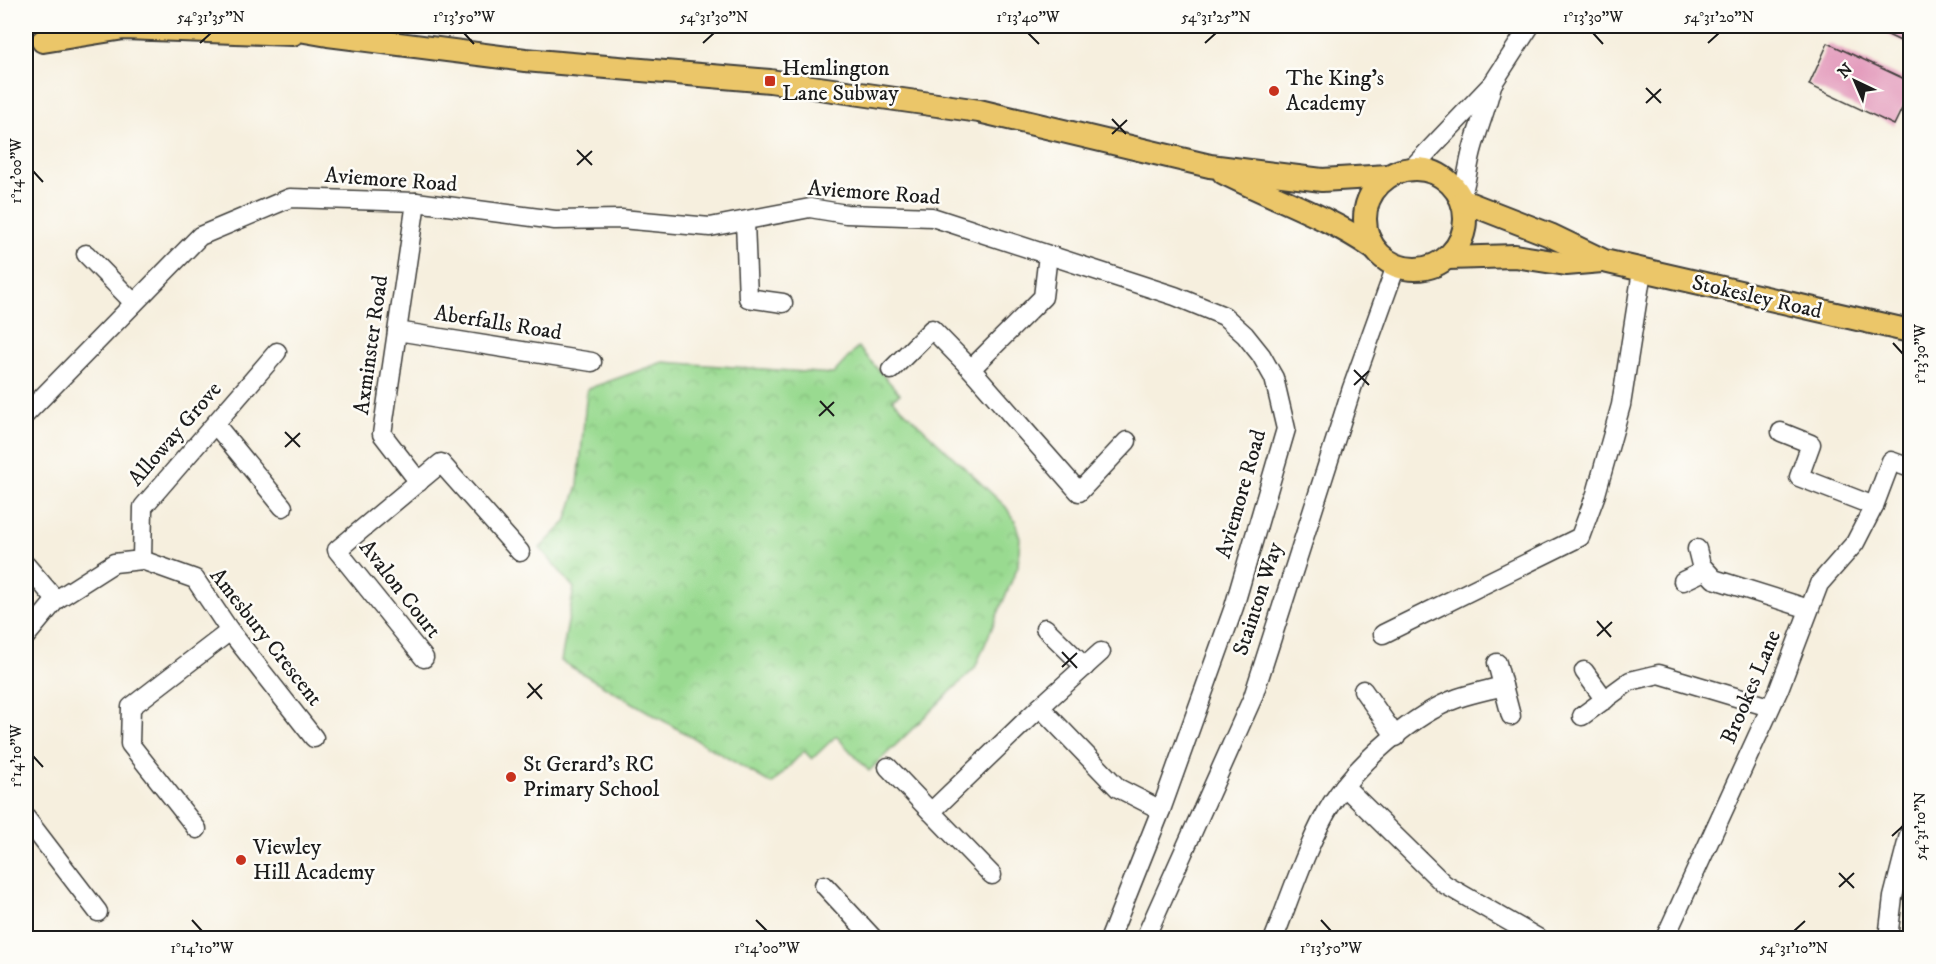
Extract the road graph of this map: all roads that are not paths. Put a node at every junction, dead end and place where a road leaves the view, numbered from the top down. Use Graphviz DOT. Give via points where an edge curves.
graph roads {
  1 [pos="276,26"];
  2 [pos="1530,26"];
  3 [pos="328,35"];
  4 [pos="42,38"];
  5 [pos="1493,83"];
  6 [pos="1210,166"];
  7 [pos="1412,168"];
  8 [pos="1388,177"];
  9 [pos="1462,199"];
  10 [pos="416,202"];
  11 [pos="745,222"];
  12 [pos="1372,247"];
  13 [pos="86,254"];
  14 [pos="1048,255"];
  15 [pos="1448,258"];
  16 [pos="1604,261"];
  17 [pos="1396,266"];
  18 [pos="1642,271"];
  19 [pos="134,303"];
  20 [pos="783,303"];
  21 [pos="397,331"];
  22 [pos="1911,331"];
  23 [pos="277,352"];
  24 [pos="592,362"];
  25 [pos="971,369"];
  26 [pos="891,370"];
  27 [pos="26,414"];
  28 [pos="215,424"];
  29 [pos="1781,432"];
  30 [pos="1127,441"];
  31 [pos="1911,468"];
  32 [pos="419,482"];
  33 [pos="1874,506"];
  34 [pos="283,507"];
  35 [pos="1697,549"];
  36 [pos="520,552"];
  37 [pos="142,560"];
  38 [pos="26,565"];
  39 [pos="1704,570"];
  40 [pos="1683,581"];
  41 [pos="56,600"];
  42 [pos="1809,609"];
  43 [pos="1046,628"];
  44 [pos="230,631"];
  45 [pos="1383,634"];
  46 [pos="26,636"];
  47 [pos="1101,652"];
  48 [pos="424,658"];
  49 [pos="1497,663"];
  50 [pos="1085,667"];
  51 [pos="1584,671"];
  52 [pos="1503,686"];
  53 [pos="1363,690"];
  54 [pos="1605,700"];
  55 [pos="1040,707"];
  56 [pos="1769,707"];
  57 [pos="1582,716"];
  58 [pos="1511,717"];
  59 [pos="1396,736"];
  60 [pos="314,738"];
  61 [pos="888,767"];
  62 [pos="1344,786"];
  63 [pos="1161,810"];
  64 [pos="932,812"];
  65 [pos="26,818"];
  66 [pos="197,830"];
  67 [pos="1911,831"];
  68 [pos="992,875"];
  69 [pos="1905,877"];
  70 [pos="824,885"];
  71 [pos="98,912"];
  72 [pos="873,939"];
  73 [pos="1110,939"];
  74 [pos="1145,939"];
  75 [pos="1274,939"];
  76 [pos="1538,939"];
  77 [pos="1665,939"];
  78 [pos="1888,939"];
  1 -- 3 [label="main road"];
  2 -- 5 [label="street"];
  3 -- 4 [label="main road" via="124,28"];
  3 -- 6 [label="main road" via="525,60 770,81 979,111"];
  5 -- 7 [label="street"];
  5 -- 9 [label="street" via="1472,149"];
  6 -- 8 [label="main road" via="1322,180"];
  6 -- 12 [label="main road" via="1350,231"];
  7 -- 8 [label="main road"];
  7 -- 9 [label="main road" via="1441,176"];
  8 -- 12 [label="main road" via="1372,192 1365,210 1365,229"];
  9 -- 15 [label="main road" via="1466,221 1461,242"];
  9 -- 16 [label="main road"];
  10 -- 11 [label="street, Aviemore Road" via="555,220 621,219 710,227"];
  10 -- 19 [label="street, Aviemore Road" via="290,198 200,236"];
  10 -- 21 [label="street, Axminster Road"];
  11 -- 14 [label="street, Aviemore Road" via="810,208 846,214 932,217"];
  11 -- 20 [label="street" via="747,298"];
  12 -- 17 [label="main road"];
  13 -- 19 [label="street"];
  14 -- 25 [label="street" via="1043,297"];
  14 -- 63 [label="street, Aviemore Road" via="1224,316 1261,355 1281,402 1286,429 1280,455 1234,607"];
  15 -- 16 [label="main road" via="1515,256 1566,264"];
  15 -- 17 [label="main road" via="1423,269"];
  16 -- 18 [label="main road, Stokesley Road"];
  17 -- 74 [label="street, Stainton Way" via="1352,388 1252,697"];
  18 -- 22 [label="main road, Stokesley Road"];
  18 -- 45 [label="street" via="1621,405 1580,537"];
  19 -- 27 [label="street, Aviemore Road"];
  21 -- 24 [label="street, Aberfalls Road"];
  21 -- 32 [label="street, Axminster Road" via="382,434"];
  23 -- 28 [label="street, Alloway Grove"];
  25 -- 26 [label="street" via="932,329"];
  25 -- 30 [label="street" via="1078,492"];
  28 -- 34 [label="street"];
  28 -- 37 [label="street, Alloway Grove" via="143,507"];
  29 -- 33 [label="street" via="1811,444 1799,477"];
  31 -- 33 [label="street, Brookes Lane" via="1891,461"];
  32 -- 36 [label="street, Avalon Court" via="441,464"];
  32 -- 48 [label="street, Avalon Court" via="337,550"];
  33 -- 42 [label="street, Brookes Lane" via="1855,543 1819,584"];
  35 -- 39 [label="street"];
  37 -- 41 [label="street, Amesbury Crescent" via="114,563"];
  37 -- 44 [label="street, Amesbury Crescent" via="195,579"];
  38 -- 41 [label="street"];
  39 -- 40 [label="street"];
  39 -- 42 [label="street" via="1724,582"];
  41 -- 46 [label="street, Amesbury Crescent"];
  42 -- 56 [label="street, Brookes Lane"];
  43 -- 50 [label="street"];
  44 -- 60 [label="street, Amesbury Crescent"];
  44 -- 66 [label="street" via="131,707 130,744"];
  47 -- 50 [label="street"];
  49 -- 52 [label="street"];
  50 -- 55 [label="street"];
  51 -- 54 [label="street"];
  52 -- 58 [label="street"];
  52 -- 59 [label="street" via="1448,703"];
  53 -- 59 [label="street"];
  54 -- 56 [label="street" via="1630,681 1659,674"];
  54 -- 57 [label="street"];
  55 -- 63 [label="street" via="1118,788"];
  55 -- 64 [label="street"];
  56 -- 77 [label="street, Brookes Lane"];
  59 -- 62 [label="street"];
  61 -- 64 [label="street"];
  62 -- 75 [label="street" via="1323,819"];
  62 -- 76 [label="street" via="1444,884"];
  63 -- 73 [label="street, Aviemore Road"];
  64 -- 68 [label="street"];
  65 -- 71 [label="street"];
  67 -- 69 [label="street"];
  69 -- 78 [label="street"];
  70 -- 72 [label="street"];
}
